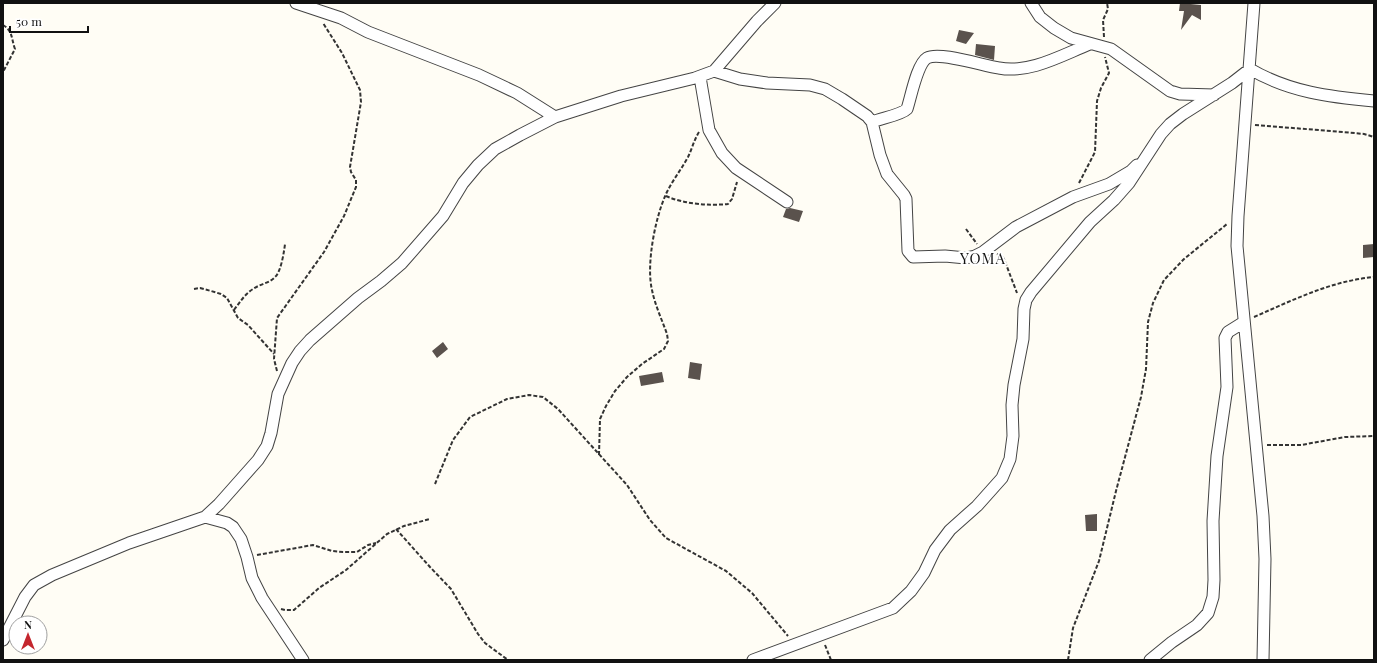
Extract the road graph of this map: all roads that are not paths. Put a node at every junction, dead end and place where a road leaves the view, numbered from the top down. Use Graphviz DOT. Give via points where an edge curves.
graph roads {
  1 [pos="296,3"];
  2 [pos="775,3"];
  3 [pos="1030,3"];
  4 [pos="1254,3"];
  5 [pos="1090,44"];
  6 [pos="1250,69"];
  7 [pos="714,71"];
  8 [pos="700,77"];
  9 [pos="1214,96"];
  10 [pos="1374,101"];
  11 [pos="555,117"];
  12 [pos="872,122"];
  13 [pos="1148,155"];
  14 [pos="787,202"];
  15 [pos="1244,322"];
  16 [pos="205,517"];
  17 [pos="3,640"];
  18 [pos="303,660"];
  19 [pos="753,660"];
  20 [pos="1150,660"];
  21 [pos="1263,660"];
  1 -- 11 [label="street" via="341,18 368,32 479,75 517,93"];
  2 -- 7 [label="street"];
  3 -- 5 [label="street" via="1040,17 1054,28"];
  4 -- 6 [label="street"];
  5 -- 9 [label="street" via="1105,47 1116,53 1170,91"];
  5 -- 12 [label="street" via="1038,64 1013,69 933,56 924,60 920,68 907,109"];
  6 -- 9 [label="street"];
  6 -- 10 [label="street" via="1266,78 1316,95"];
  6 -- 15 [label="street" via="1237,246"];
  7 -- 8 [label="street"];
  7 -- 12 [label="street" via="740,79 810,85 825,89 867,116"];
  8 -- 11 [label="street" via="622,96"];
  8 -- 14 [label="street" via="708,130 722,153 741,171"];
  9 -- 13 [label="street" via="1170,124"];
  11 -- 16 [label="street" via="495,149 463,183 443,216 402,263 358,298 300,351 278,394 271,433 258,460"];
  12 -- 13 [label="street" via="887,174 906,199 910,253 913,257 975,256 1016,227 1073,197 1109,184 1131,171"];
  13 -- 19 [label="street" via="1129,183 1090,222 1026,300 1023,339 1014,385 1010,459 1002,478 977,506 950,530 935,550 924,573 893,608"];
  15 -- 20 [label="street" via="1228,332 1225,338 1227,387 1217,456 1213,521 1213,597 1208,613 1197,625"];
  15 -- 21 [label="street" via="1263,516"];
  16 -- 17 [label="street" via="129,543 52,574 34,585 25,597"];
  16 -- 18 [label="street" via="233,527 241,539 252,578 262,598"];
}
